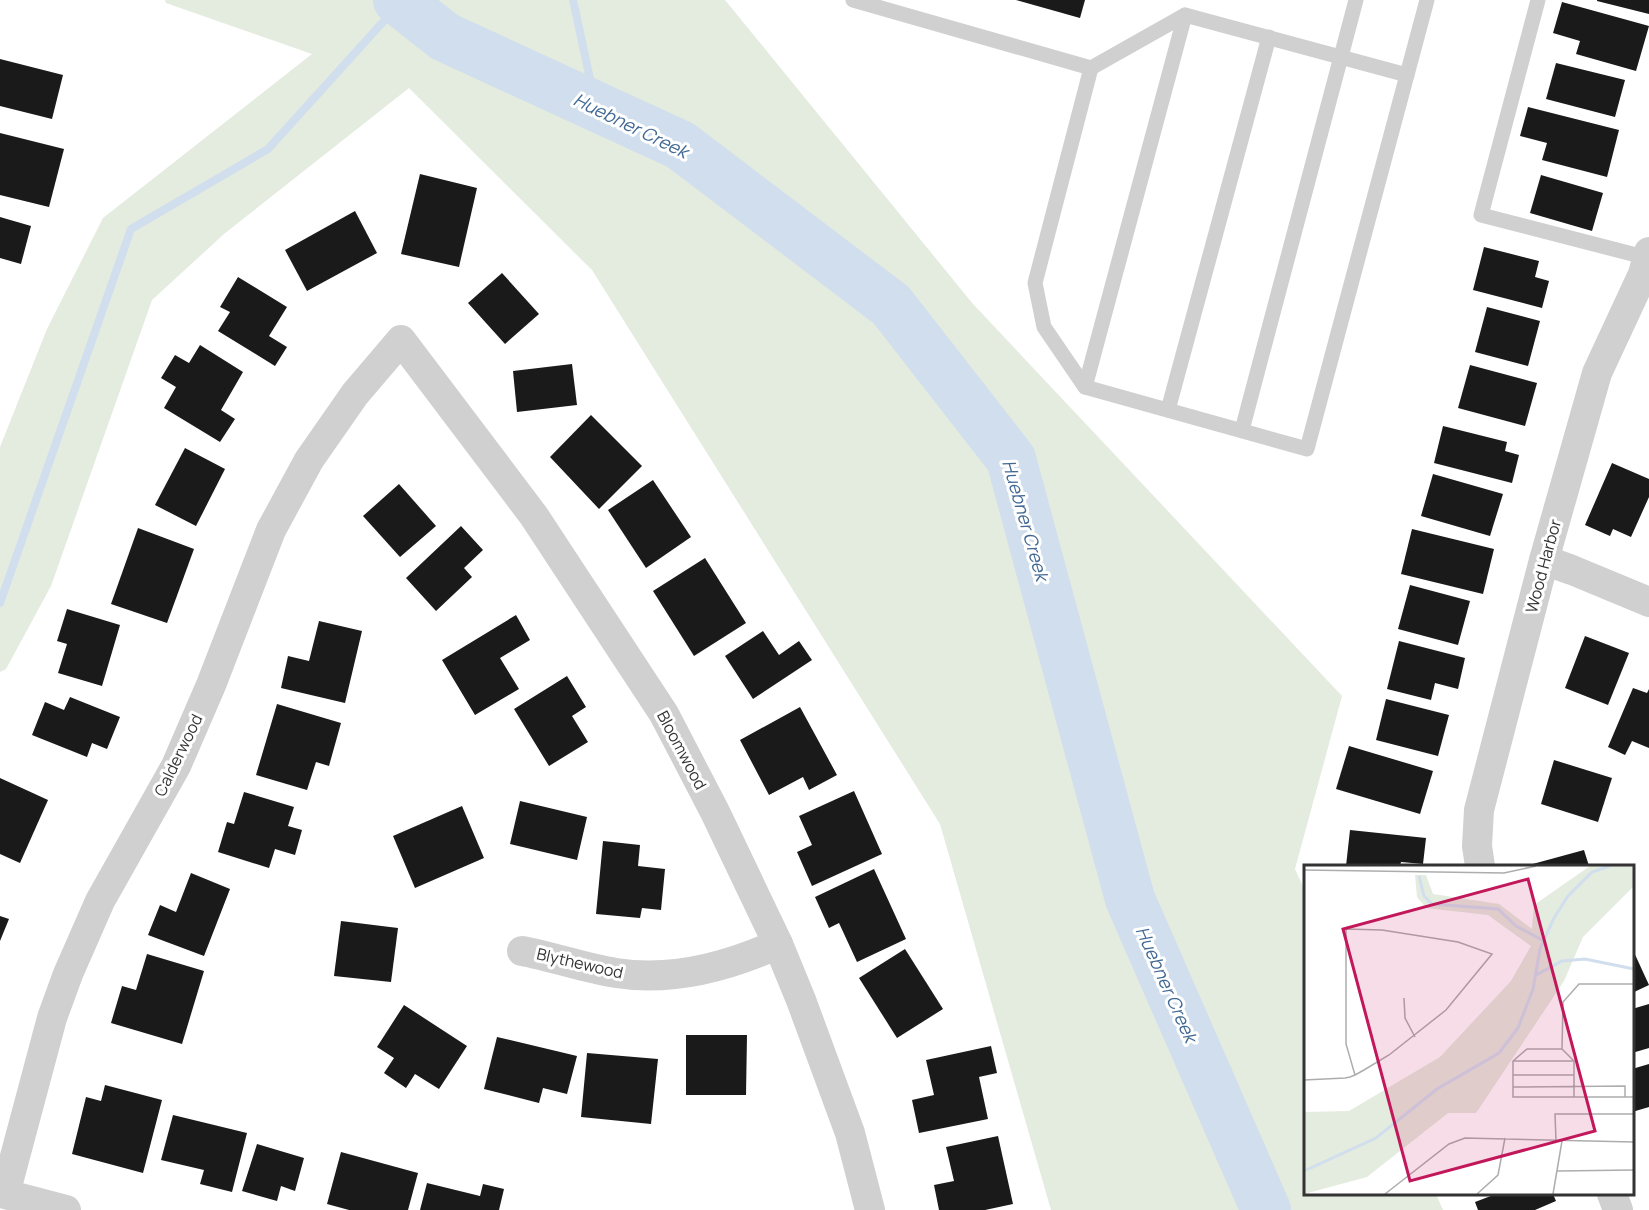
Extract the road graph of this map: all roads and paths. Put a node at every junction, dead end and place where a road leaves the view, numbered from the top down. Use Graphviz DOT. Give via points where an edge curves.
graph roads {
  1 [pos="853,0"];
  2 [pos="1356,0"];
  3 [pos="1427,0"];
  4 [pos="1538,0"];
  5 [pos="1185,15"];
  6 [pos="1269,37"];
  7 [pos="1341,57"];
  8 [pos="1091,68"];
  9 [pos="1407,75"];
  10 [pos="1646,261"];
  11 [pos="401,340"];
  12 [pos="1085,387"];
  13 [pos="1168,410"];
  14 [pos="1242,430"];
  15 [pos="1544,560"];
  16 [pos="1649,602"];
  17 [pos="1480,865"];
  18 [pos="778,944"];
  19 [pos="522,951"];
  20 [pos="1612,1195"];
  21 [pos="66,1210"];
  22 [pos="870,1210"];
  23 [pos="1618,1210"];
  1 -- 8 [label="lane"];
  2 -- 7 [label="lane"];
  3 -- 9 [label="lane"];
  4 -- 10 [label="lane" via="1481,215"];
  5 -- 6 [label="lane"];
  5 -- 8 [label="lane"];
  5 -- 12 [label="lane"];
  6 -- 7 [label="lane"];
  6 -- 13 [label="lane"];
  7 -- 9 [label="lane"];
  7 -- 14 [label="lane"];
  8 -- 12 [label="lane" via="1035,283 1044,327"];
  9 -- 14 [label="lane" via="1307,449"];
  10 -- 15 [label="street, Wood Harbor" via="1597,374"];
  11 -- 18 [label="street, Bloomwood" via="534,516 664,714"];
  11 -- 21 [label="street, Calderwood" via="355,394 309,460 271,530 176,766 100,901 68,974 52,1018 5,1194"];
  12 -- 13 [label="lane"];
  13 -- 14 [label="lane"];
  15 -- 16 [label="street"];
  15 -- 17 [label="street, Wood Harbor" via="1479,810"];
  18 -- 19 [label="street, Blythewood" via="698,972 645,976 592,969"];
  18 -- 22 [label="street, Bloomwood" via="850,1133"];
  20 -- 23 [label="street"];
}
